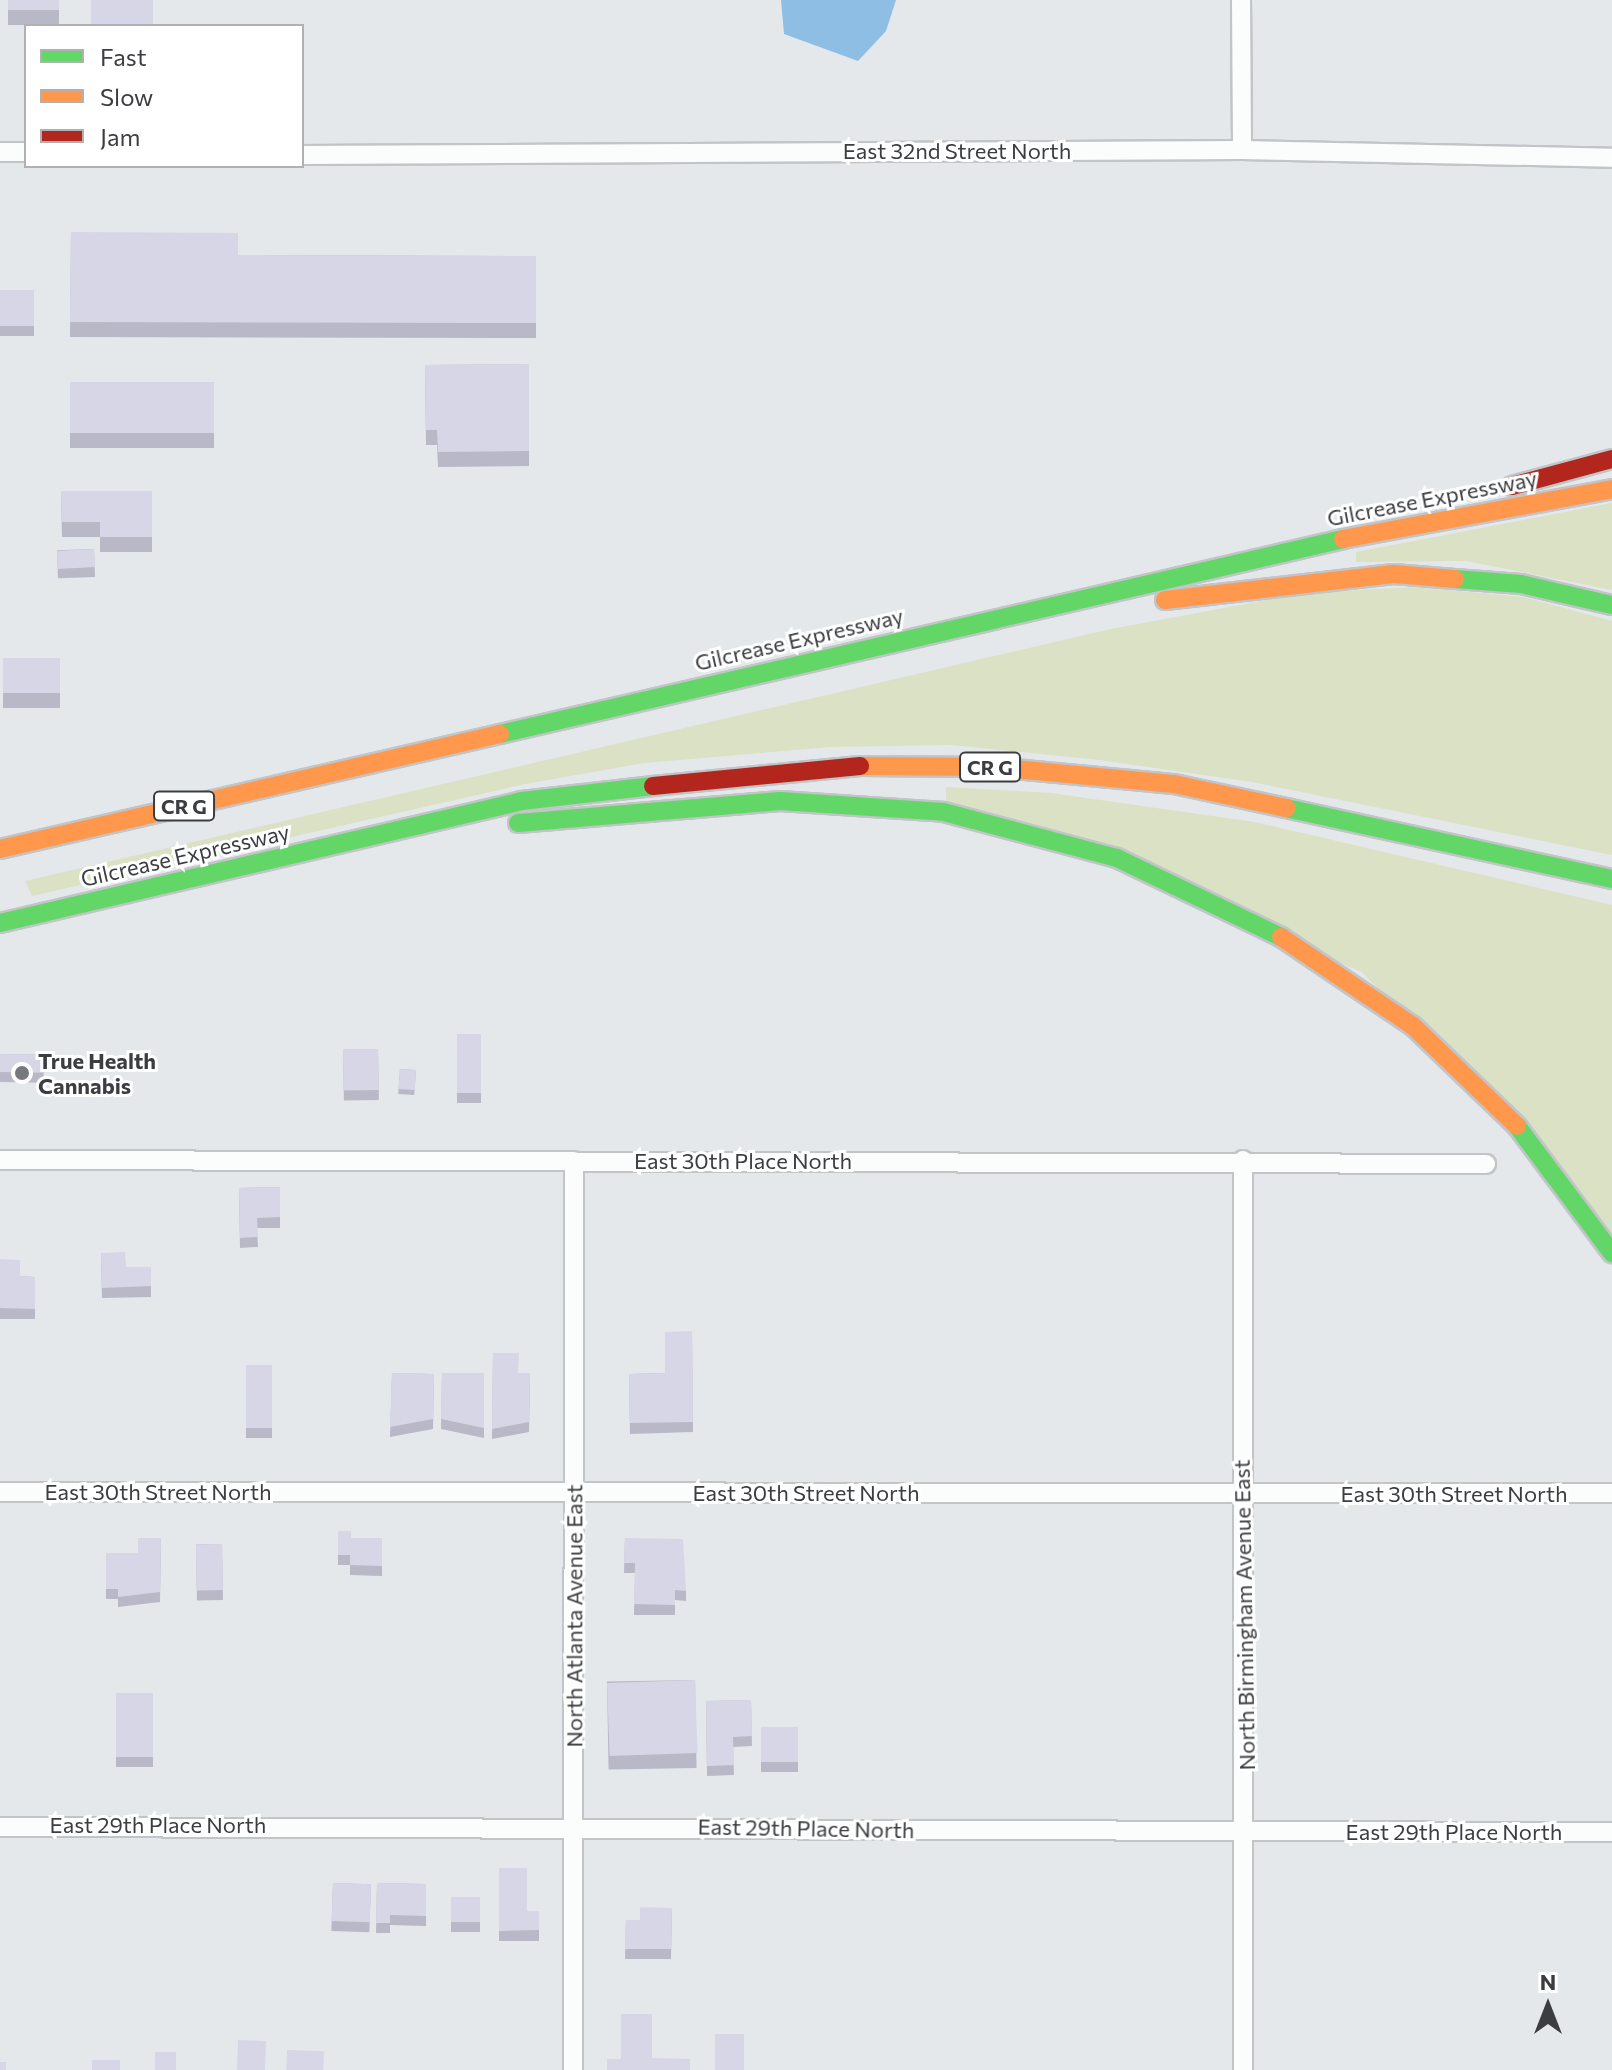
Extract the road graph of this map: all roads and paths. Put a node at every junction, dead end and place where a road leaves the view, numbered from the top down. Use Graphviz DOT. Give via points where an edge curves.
graph roads {
  1 [pos="1241,0"];
  2 [pos="1242,150"];
  3 [pos="0,152"];
  4 [pos="24,152"];
  5 [pos="304,155"];
  6 [pos="1612,158"];
  7 [pos="1612,459"];
  8 [pos="1612,489"];
  9 [pos="1098,595"];
  10 [pos="1612,605"];
  11 [pos="962,625"];
  12 [pos="364,837"];
  13 [pos="7,847"];
  14 [pos="1612,879"];
  15 [pos="0,923"];
  16 [pos="0,1160"];
  17 [pos="1243,1160"];
  18 [pos="574,1161"];
  19 [pos="1486,1164"];
  20 [pos="1612,1253"];
  21 [pos="0,1492"];
  22 [pos="574,1492"];
  23 [pos="1612,1493"];
  24 [pos="1242,1495"];
  25 [pos="572,1826"];
  26 [pos="0,1827"];
  27 [pos="1247,1832"];
  28 [pos="1612,1832"];
  29 [pos="573,2070"];
  30 [pos="1243,2070"];
  1 -- 2 [label="street"];
  2 -- 5 [label="street, East 32nd Street North"];
  2 -- 6 [label="street, East 32nd Street North"];
  3 -- 4 [label="street"];
  7 -- 9 [label="highway"];
  8 -- 9 [label="highway, Gilcrease Expressway / CR G"];
  9 -- 11 [label="highway, Gilcrease Expressway / CR G"];
  10 -- 11 [label="highway" via="1521,584 1394,574"];
  11 -- 13 [label="highway, Gilcrease Expressway / CR G"];
  12 -- 14 [label="highway, Gilcrease Expressway / CR G" via="522,801 687,777 830,766 993,767 1246,797"];
  12 -- 15 [label="highway, Gilcrease Expressway / CR G"];
  12 -- 20 [label="highway" via="780,801 944,812 1117,858 1251,917 1413,1026 1518,1127"];
  16 -- 18 [label="street, East 30th Place North"];
  17 -- 18 [label="street, East 30th Place North"];
  17 -- 19 [label="street, East 30th Place North"];
  17 -- 24 [label="street, North Birmingham Avenue East"];
  18 -- 22 [label="street, North Atlanta Avenue East"];
  21 -- 22 [label="street, East 30th Street North"];
  22 -- 24 [label="street, East 30th Street North"];
  22 -- 25 [label="street, North Atlanta Avenue East"];
  23 -- 24 [label="street, East 30th Street North"];
  24 -- 27 [label="street, North Birmingham Avenue East"];
  25 -- 26 [label="street, East 29th Place North"];
  25 -- 27 [label="street, East 29th Place North"];
  25 -- 29 [label="street, North Atlanta Avenue East"];
  27 -- 28 [label="street, East 29th Place North"];
  27 -- 30 [label="street, North Birmingham Avenue East"];
}
